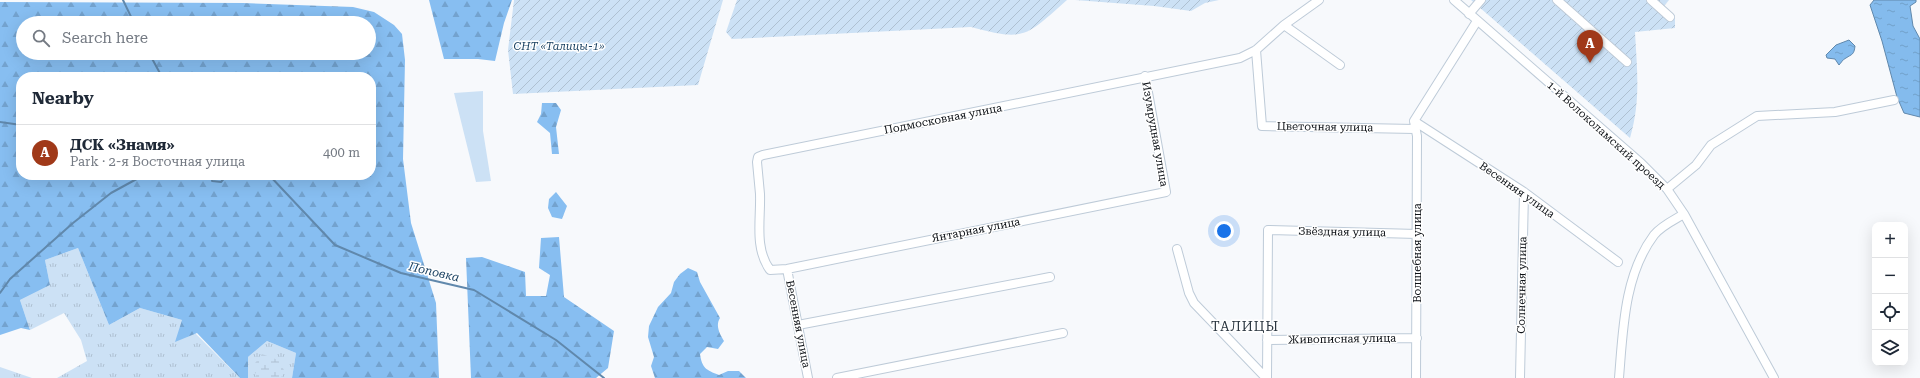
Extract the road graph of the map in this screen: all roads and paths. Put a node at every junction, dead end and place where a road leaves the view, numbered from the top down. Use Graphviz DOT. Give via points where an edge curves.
graph roads {
  1 [pos="1319,0"];
  2 [pos="1454,0"];
  3 [pos="1481,0"];
  4 [pos="1557,0"];
  5 [pos="1651,0"];
  6 [pos="1469,14"];
  7 [pos="1670,17"];
  8 [pos="1477,21"];
  9 [pos="1284,25"];
  10 [pos="1256,50"];
  11 [pos="1628,62"];
  12 [pos="1340,65"];
  13 [pos="1145,76"];
  14 [pos="1894,100"];
  15 [pos="1415,125"];
  16 [pos="1667,189"];
  17 [pos="1166,192"];
  18 [pos="1524,192"];
  19 [pos="1684,214"];
  20 [pos="1417,234"];
  21 [pos="1177,249"];
  22 [pos="1618,262"];
  23 [pos="787,269"];
  24 [pos="1050,276"];
  25 [pos="798,325"];
  26 [pos="1063,333"];
  27 [pos="1417,338"];
  28 [pos="1268,340"];
  29 [pos="808,378"];
  30 [pos="837,378"];
  31 [pos="1266,378"];
  32 [pos="1416,378"];
  33 [pos="1520,378"];
  34 [pos="1619,378"];
  35 [pos="1774,378"];
  1 -- 9 [label="street"];
  2 -- 6 [label="street, 1-й Волоколамский проезд"];
  3 -- 6 [label="street"];
  4 -- 11 [label="street"];
  5 -- 7 [label="street"];
  6 -- 8 [label="street, 1-й Волоколамский проезд"];
  8 -- 15 [label="street"];
  8 -- 16 [label="street, 1-й Волоколамский проезд" via="1641,163"];
  9 -- 10 [label="street"];
  9 -- 12 [label="street"];
  10 -- 13 [label="street, Подмосковная улица" via="1240,58"];
  10 -- 15 [label="street, Цветочная улица" via="1262,126"];
  13 -- 17 [label="street, Изумрудная улица"];
  13 -- 23 [label="street, Подмосковная улица" via="758,157 762,253 770,270"];
  14 -- 16 [label="street" via="1835,112 1757,116 1711,145 1696,165"];
  15 -- 18 [label="street, Весенняя улица"];
  15 -- 20 [label="street, Волшебная улица"];
  16 -- 19 [label="street, 1-й Волоколамский проезд"];
  17 -- 23 [label="street, Янтарная улица"];
  18 -- 22 [label="street, Весенняя улица"];
  18 -- 33 [label="street, Солнечная улица"];
  19 -- 34 [label="street" via="1654,234 1640,259 1629,291"];
  19 -- 35 [label="street, 1-й Волоколамский проезд"];
  20 -- 27 [label="street, Волшебная улица"];
  20 -- 28 [label="street, Звёздная улица" via="1268,230"];
  21 -- 31 [label="street" via="1194,303"];
  23 -- 25 [label="street, Весенняя улица"];
  24 -- 25 [label="street"];
  25 -- 29 [label="street, Весенняя улица"];
  26 -- 30 [label="street"];
  27 -- 28 [label="street, Живописная улица"];
  27 -- 32 [label="street, Волшебная улица"];
  28 -- 31 [label="street"];
}
